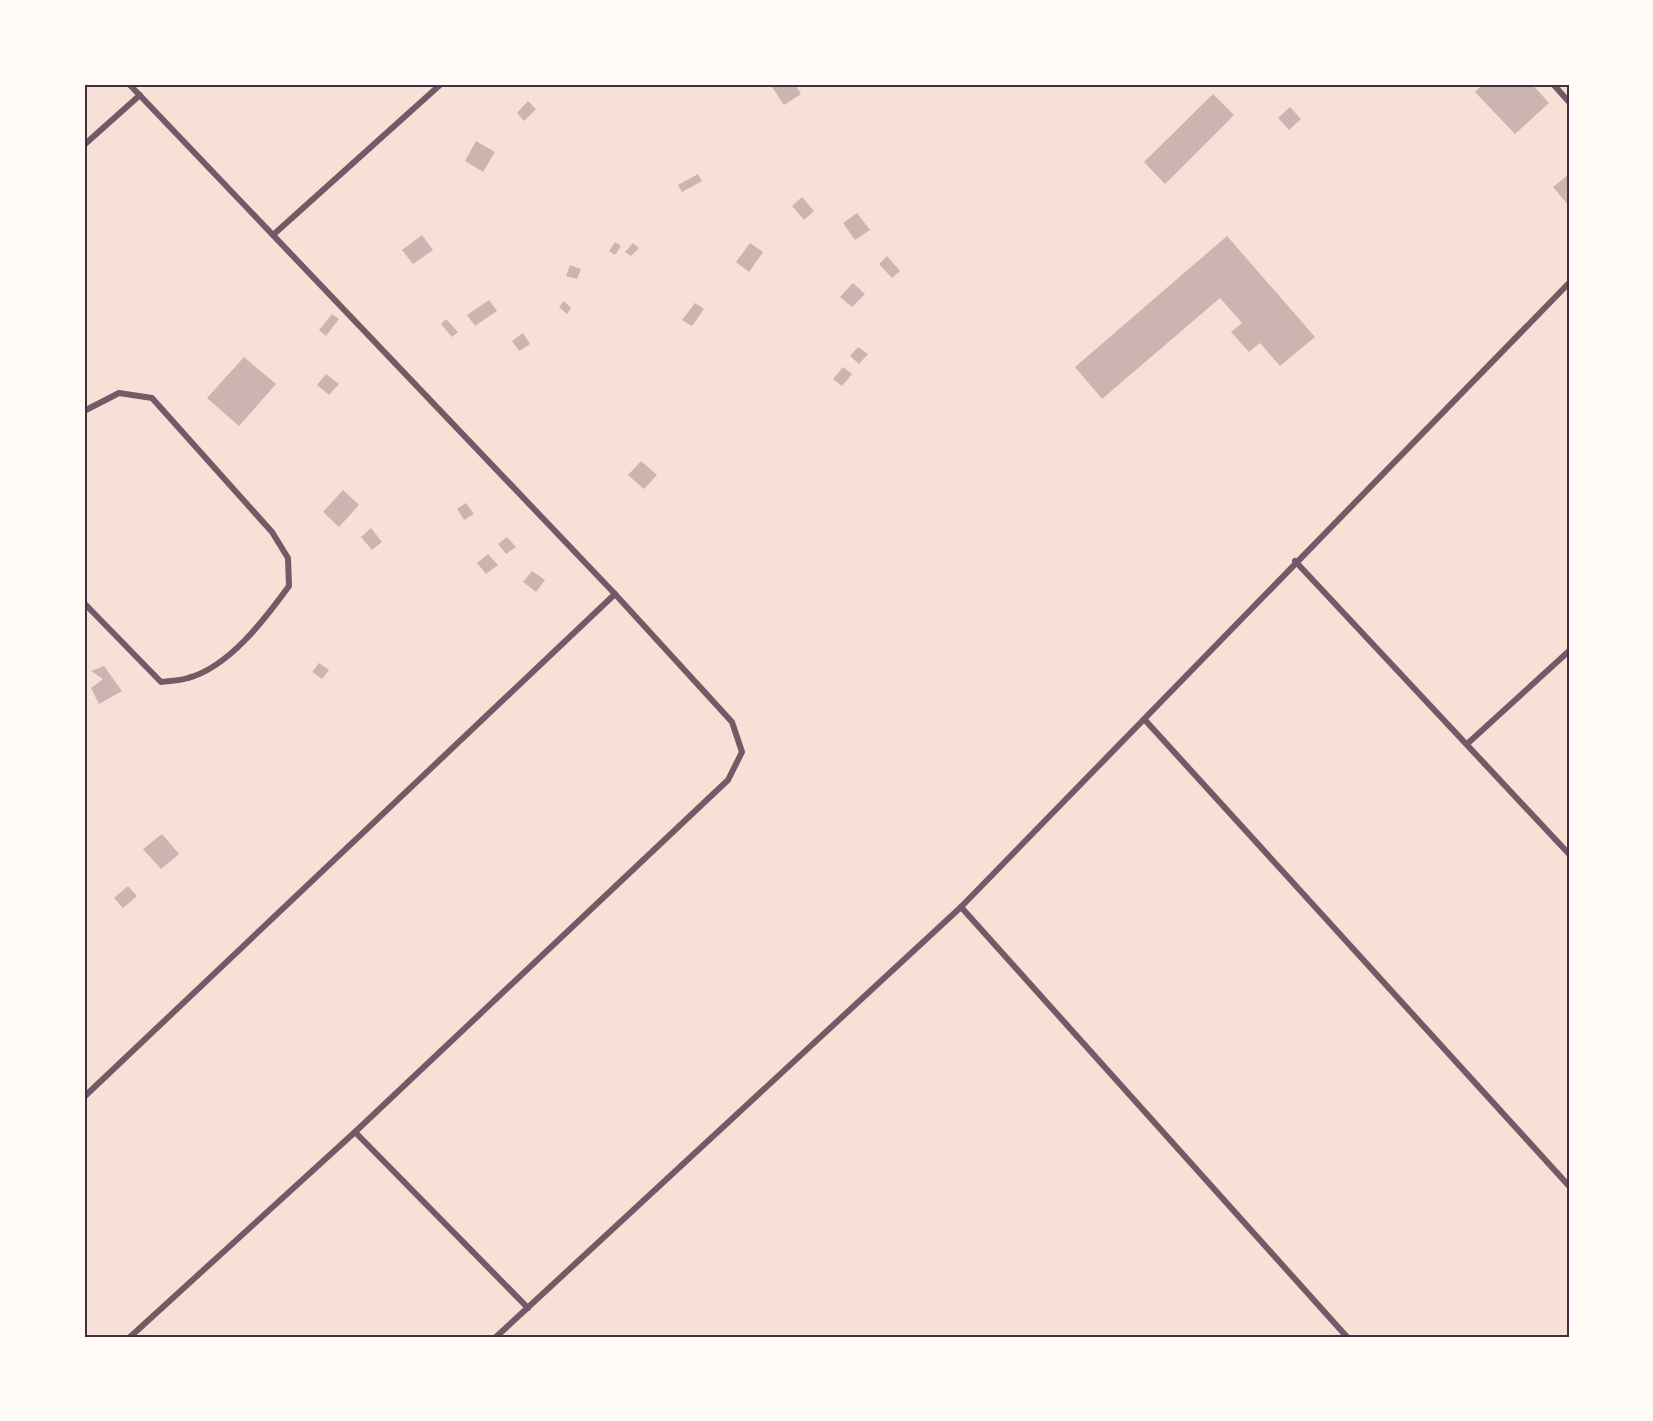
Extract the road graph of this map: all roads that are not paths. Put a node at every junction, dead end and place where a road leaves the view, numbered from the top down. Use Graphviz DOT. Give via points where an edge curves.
graph roads {
  1 [pos="129,84"];
  2 [pos="441,84"];
  3 [pos="1552,84"];
  4 [pos="140,95"];
  5 [pos="1569,102"];
  6 [pos="84,145"];
  7 [pos="273,235"];
  8 [pos="1569,283"];
  9 [pos="84,411"];
  10 [pos="1296,561"];
  11 [pos="615,594"];
  12 [pos="84,603"];
  13 [pos="1569,651"];
  14 [pos="1145,720"];
  15 [pos="1467,744"];
  16 [pos="1569,854"];
  17 [pos="961,907"];
  18 [pos="84,1097"];
  19 [pos="355,1132"];
  20 [pos="1569,1186"];
  21 [pos="528,1308"];
  22 [pos="130,1337"];
  23 [pos="496,1337"];
  24 [pos="1347,1337"];
  1 -- 4 [label="street"];
  2 -- 7 [label="street"];
  3 -- 5 [label="street"];
  4 -- 6 [label="street"];
  4 -- 7 [label="street"];
  7 -- 11 [label="street"];
  8 -- 10 [label="street"];
  9 -- 12 [label="street" via="119,393 152,398 272,532 288,558 289,586 259,626 215,666 189,678 160,682"];
  10 -- 14 [label="street"];
  10 -- 15 [label="street"];
  11 -- 18 [label="street"];
  11 -- 19 [label="street" via="732,722 742,752 728,780"];
  13 -- 15 [label="street"];
  14 -- 17 [label="street"];
  14 -- 20 [label="street"];
  15 -- 16 [label="street"];
  17 -- 21 [label="street"];
  17 -- 24 [label="street"];
  19 -- 21 [label="street"];
  19 -- 22 [label="street"];
  21 -- 23 [label="street"];
}
